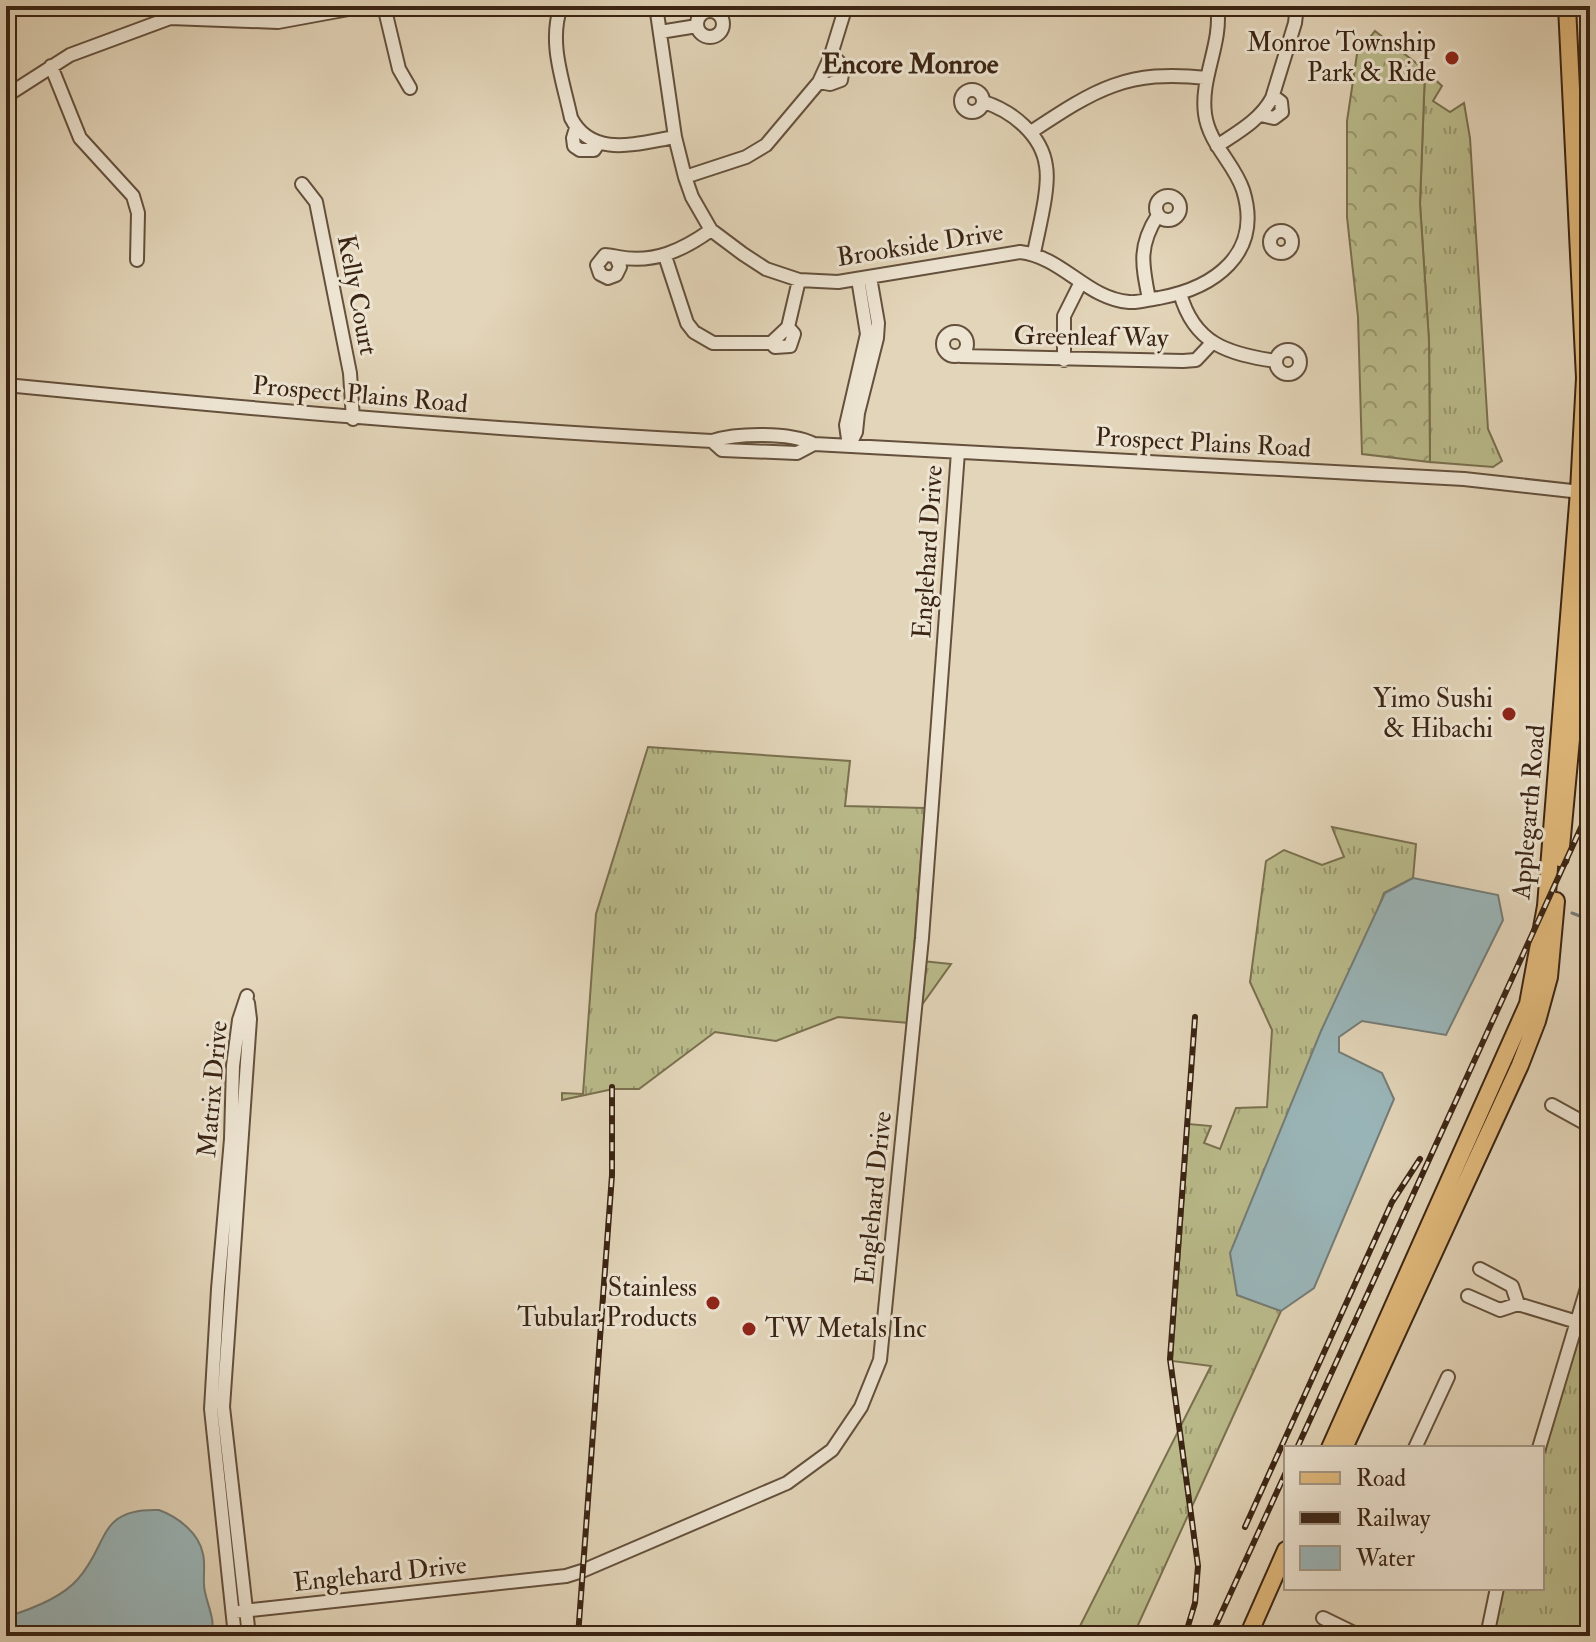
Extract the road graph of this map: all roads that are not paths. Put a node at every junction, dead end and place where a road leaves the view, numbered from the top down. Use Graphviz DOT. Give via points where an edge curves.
graph roads {
  1 [pos="365,6"];
  2 [pos="384,6"];
  3 [pos="561,6"];
  4 [pos="656,6"];
  5 [pos="846,6"];
  6 [pos="1217,6"];
  7 [pos="1297,6"];
  8 [pos="1567,6"];
  9 [pos="697,26"];
  10 [pos="660,32"];
  11 [pos="830,58"];
  12 [pos="51,66"];
  13 [pos="1207,78"];
  14 [pos="819,82"];
  15 [pos="410,88"];
  16 [pos="6,96"];
  17 [pos="984,102"];
  18 [pos="1031,132"];
  19 [pos="675,137"];
  20 [pos="1574,137"];
  21 [pos="1217,146"];
  22 [pos="685,177"];
  23 [pos="302,184"];
  24 [pos="1158,215"];
  25 [pos="711,230"];
  26 [pos="1245,235"];
  27 [pos="1270,239"];
  28 [pos="1034,253"];
  29 [pos="665,256"];
  30 [pos="616,257"];
  31 [pos="137,260"];
  32 [pos="864,278"];
  33 [pos="799,280"];
  34 [pos="1081,282"];
  35 [pos="1590,287"];
  36 [pos="1180,293"];
  37 [pos="1149,299"];
  38 [pos="1212,343"];
  39 [pos="961,356"];
  40 [pos="1064,360"];
  41 [pos="1276,361"];
  42 [pos="6,385"];
  43 [pos="353,419"];
  44 [pos="849,446"];
  45 [pos="958,452"];
  46 [pos="1584,492"];
  47 [pos="1590,534"];
  48 [pos="1552,1105"];
  49 [pos="1590,1126"];
  50 [pos="1480,1269"];
  51 [pos="1590,1278"];
  52 [pos="1468,1296"];
  53 [pos="1518,1304"];
  54 [pos="1577,1322"];
  55 [pos="1448,1377"];
  56 [pos="1331,1446"];
  57 [pos="1345,1446"];
  58 [pos="1418,1446"];
  59 [pos="1540,1446"];
  60 [pos="1284,1555"];
  61 [pos="1284,1579"];
  62 [pos="1497,1590"];
  63 [pos="239,1611"];
  64 [pos="1323,1618"];
  65 [pos="235,1636"];
  66 [pos="249,1636"];
  67 [pos="1248,1636"];
  68 [pos="1258,1636"];
  69 [pos="1360,1636"];
  70 [pos="1487,1636"];
  1 -- 12 [label="street" via="278,22 170,18"];
  2 -- 15 [label="street" via="399,69"];
  3 -- 19 [label="street" via="554,40 576,128 598,144 614,147"];
  4 -- 10 [label="street, Brookside Drive"];
  5 -- 11 [label="street"];
  6 -- 13 [label="street" via="1217,38"];
  7 -- 21 [label="street" via="1273,96 1261,115"];
  8 -- 20 [label="main road, Applegarth Road"];
  9 -- 10 [label="street"];
  10 -- 19 [label="street, Brookside Drive"];
  11 -- 14 [label="street"];
  11 -- 14 [label="street" via="843,68 841,80"];
  12 -- 16 [label="street"];
  12 -- 31 [label="street" via="80,138 133,196"];
  13 -- 18 [label="street" via="1163,75 1109,86"];
  13 -- 21 [label="street" via="1205,112"];
  14 -- 22 [label="street" via="766,145"];
  17 -- 18 [label="street"];
  18 -- 28 [label="street" via="1047,167"];
  19 -- 22 [label="street, Brookside Drive"];
  20 -- 35 [label="main road, Applegarth Road"];
  20 -- 46 [label="main road, Applegarth Road" via="1585,378"];
  21 -- 26 [label="street" via="1243,190"];
  22 -- 25 [label="street, Brookside Drive"];
  23 -- 43 [label="street, Kelly Court" via="316,202 350,373"];
  24 -- 37 [label="street" via="1145,235 1142,263"];
  25 -- 29 [label="street"];
  25 -- 33 [label="street, Brookside Drive" via="766,269"];
  26 -- 27 [label="street"];
  26 -- 36 [label="street, Brookside Drive" via="1225,270"];
  28 -- 32 [label="street, Brookside Drive" via="1012,252"];
  28 -- 34 [label="street, Brookside Drive"];
  29 -- 30 [label="street"];
  29 -- 33 [label="street" via="687,323 713,343 771,343 788,327"];
  32 -- 33 [label="street, Brookside Drive"];
  32 -- 44 [label="street" via="867,334 846,425"];
  34 -- 37 [label="street, Brookside Drive" via="1118,301"];
  34 -- 40 [label="street" via="1064,316"];
  36 -- 37 [label="street, Brookside Drive"];
  36 -- 38 [label="street" via="1189,319"];
  38 -- 40 [label="street, Greenleaf Way" via="1196,360"];
  38 -- 41 [label="street"];
  39 -- 40 [label="street, Greenleaf Way"];
  42 -- 43 [label="street, Prospect Plains Road"];
  43 -- 44 [label="street, Prospect Plains Road" via="712,441 722,450 797,453 814,444"];
  44 -- 45 [label="street, Prospect Plains Road"];
  45 -- 46 [label="street, Prospect Plains Road" via="1464,479"];
  45 -- 63 [label="street, Englehard Drive" via="922,938 880,1360 861,1407 832,1450 787,1483 566,1576"];
  46 -- 56 [label="main road, Applegarth Road" via="1546,906 1528,1004"];
  47 -- 57 [label="main road, Applegarth Road" via="1545,992 1520,1065"];
  48 -- 49 [label="street"];
  50 -- 53 [label="street" via="1512,1286"];
  51 -- 54 [label="street"];
  52 -- 53 [label="street" via="1500,1310"];
  53 -- 54 [label="street"];
  54 -- 59 [label="street"];
  55 -- 58 [label="street"];
  60 -- 67 [label="main road"];
  61 -- 68 [label="main road"];
  62 -- 70 [label="street"];
  63 -- 63 [label="street, Matrix Drive" via="223,1407 250,1019 247,996 233,1066 211,1409"];
  63 -- 65 [label="street, Matrix Drive"];
  63 -- 66 [label="street, Matrix Drive"];
  64 -- 69 [label="street"];
}
